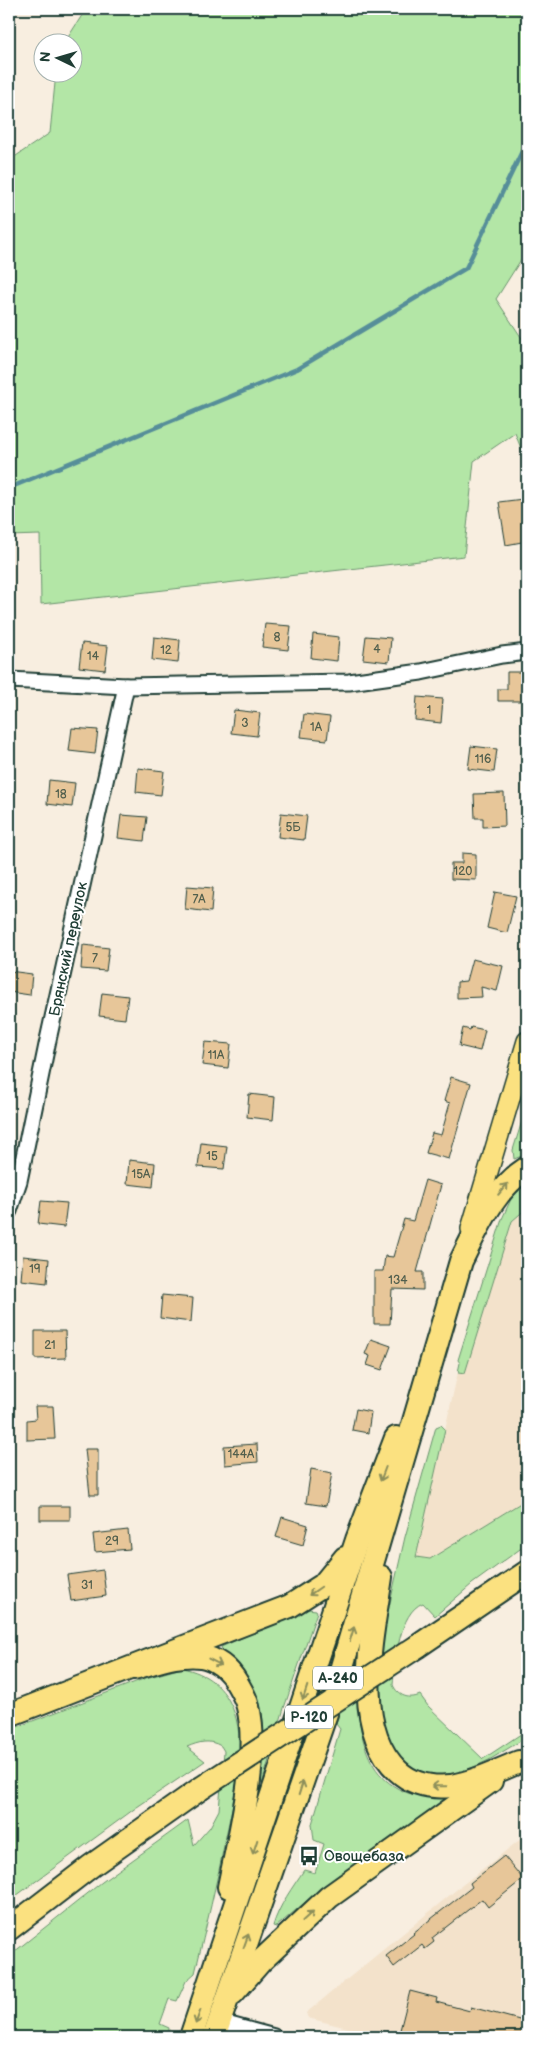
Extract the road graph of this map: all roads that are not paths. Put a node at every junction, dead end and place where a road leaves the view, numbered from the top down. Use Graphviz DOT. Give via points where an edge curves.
graph roads {
  1 [pos="527,652"];
  2 [pos="9,680"];
  3 [pos="126,686"];
  4 [pos="527,1041"];
  5 [pos="527,1168"];
  6 [pos="9,1211"];
  7 [pos="461,1261"];
  8 [pos="444,1314"];
  9 [pos="394,1495"];
  10 [pos="357,1540"];
  11 [pos="527,1572"];
  12 [pos="134,1668"];
  13 [pos="9,1715"];
  14 [pos="523,1759"];
  15 [pos="9,1929"];
  16 [pos="210,1983"];
  17 [pos="226,2001"];
  18 [pos="216,2030"];
  19 [pos="191,2037"];
  20 [pos="274,2037"];
  1 -- 3 [label="street" via="349,682"];
  2 -- 3 [label="street"];
  3 -- 6 [label="street, Брянский переулок" via="19,1181"];
  4 -- 7 [label="main road, А-240"];
  7 -- 5 [label="highway, one-way" via="494,1201 504,1187"];
  7 -- 8 [label="highway, А-240"];
  8 -- 9 [label="highway, А-240"];
  8 -- 10 [label="highway, А-240, one-way"];
  14 -- 9 [label="highway, one-way" via="483,1778 435,1786 421,1784 403,1775 380,1747 372,1722 369,1669"];
  17 -- 9 [label="highway, А-240, one-way" via="338,1680"];
  10 -- 12 [label="highway, one-way" via="332,1576 310,1595"];
  10 -- 16 [label="highway, А-240, one-way"];
  11 -- 15 [label="highway, Р-120, bridge" via="200,1789 98,1860"];
  12 -- 13 [label="highway"];
  12 -- 16 [label="highway, one-way" via="179,1656 212,1659 230,1671 248,1705 252,1741 250,1766"];
  17 -- 14 [label="highway, one-way" via="261,1961 329,1897"];
  16 -- 19 [label="highway, А-240, one-way"];
  17 -- 18 [label="highway, А-240"];
  18 -- 20 [label="street"];
}
